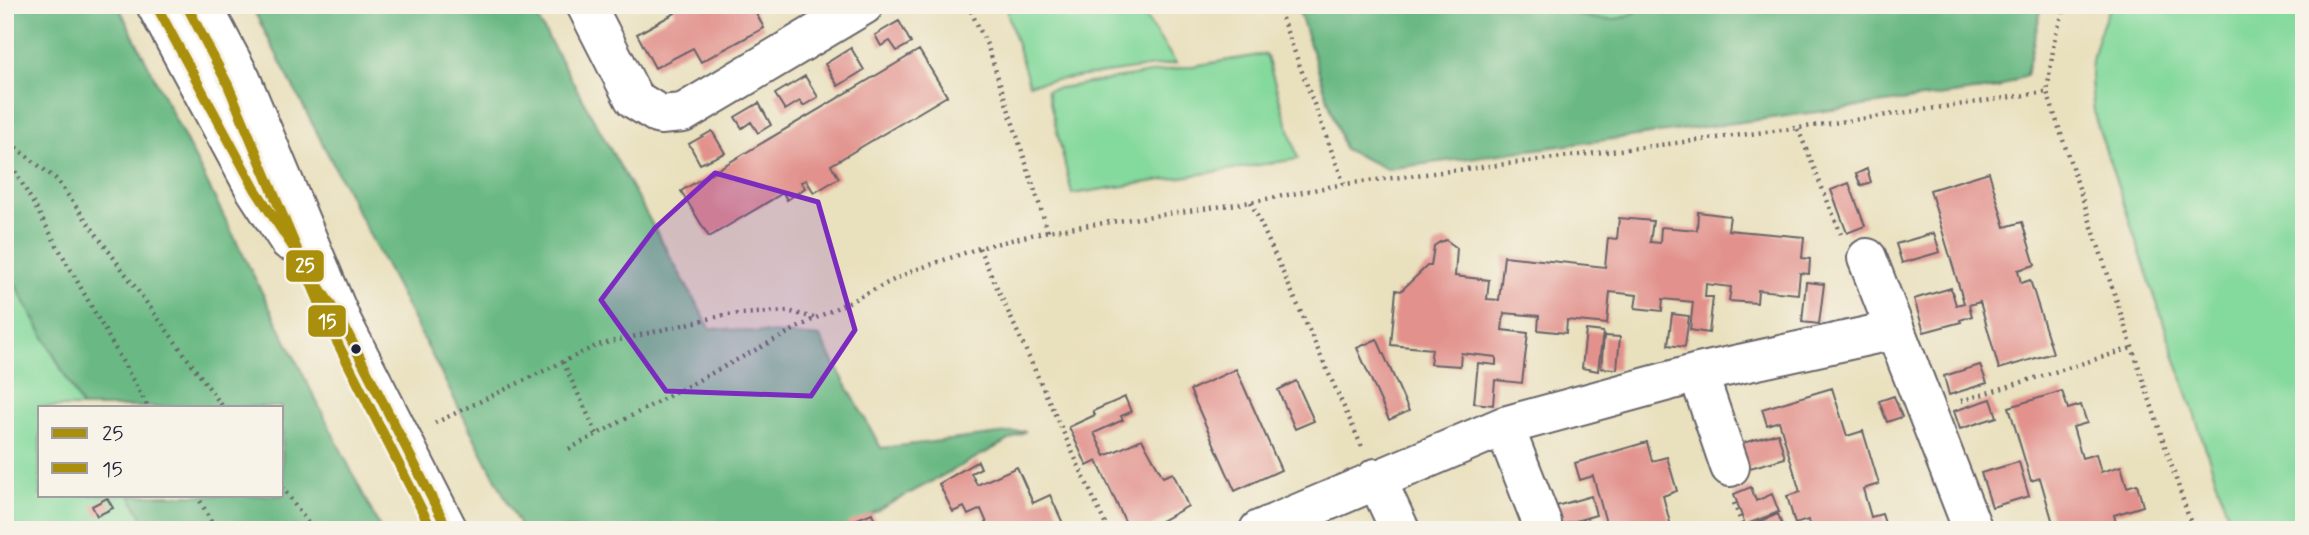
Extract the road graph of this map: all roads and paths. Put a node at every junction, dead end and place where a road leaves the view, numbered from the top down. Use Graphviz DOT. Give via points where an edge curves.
graph roads {
  1 [pos="156,5"];
  2 [pos="202,5"];
  3 [pos="586,5"];
  4 [pos="864,5"];
  5 [pos="968,5"];
  6 [pos="1277,5"];
  7 [pos="2066,5"];
  8 [pos="2047,92"];
  9 [pos="1798,128"];
  10 [pos="5,139"];
  11 [pos="5,153"];
  12 [pos="1344,184"];
  13 [pos="1251,202"];
  14 [pos="1048,231"];
  15 [pos="979,248"];
  16 [pos="1867,258"];
  17 [pos="814,319"];
  18 [pos="342,322"];
  19 [pos="1895,330"];
  20 [pos="2133,348"];
  21 [pos="563,362"];
  22 [pos="1698,373"];
  23 [pos="147,406"];
  24 [pos="222,406"];
  25 [pos="1926,411"];
  26 [pos="426,413"];
  27 [pos="1504,426"];
  28 [pos="597,434"];
  29 [pos="569,449"];
  30 [pos="1730,467"];
  31 [pos="1376,478"];
  32 [pos="284,490"];
  33 [pos="198,496"];
  34 [pos="1542,523"];
  35 [pos="216,530"];
  36 [pos="313,530"];
  37 [pos="448,530"];
  38 [pos="1108,530"];
  39 [pos="1259,530"];
  40 [pos="1400,530"];
  41 [pos="1973,530"];
  42 [pos="2193,530"];
  1 -- 18 [label="street" via="255,189"];
  2 -- 18 [label="street" via="241,79"];
  3 -- 4 [label="street" via="634,99 660,115 683,113"];
  5 -- 14 [label="path" via="988,47"];
  6 -- 12 [label="path"];
  7 -- 8 [label="path" via="2055,36"];
  8 -- 9 [label="path"];
  8 -- 20 [label="path"];
  9 -- 12 [label="path"];
  9 -- 16 [label="path" via="1849,253"];
  10 -- 24 [label="path" via="55,179"];
  11 -- 23 [label="path"];
  12 -- 13 [label="path"];
  13 -- 14 [label="path"];
  13 -- 31 [label="path"];
  14 -- 15 [label="path"];
  15 -- 17 [label="path" via="912,271"];
  15 -- 38 [label="path"];
  16 -- 19 [label="street"];
  17 -- 21 [label="path" via="788,311 725,315 597,345"];
  17 -- 28 [label="path"];
  18 -- 37 [label="street"];
  19 -- 22 [label="street"];
  19 -- 25 [label="street"];
  20 -- 25 [label="path"];
  20 -- 42 [label="path"];
  21 -- 26 [label="path" via="432,424"];
  21 -- 28 [label="path"];
  22 -- 27 [label="street"];
  22 -- 30 [label="street"];
  25 -- 41 [label="street"];
  27 -- 31 [label="street"];
  27 -- 34 [label="street"];
  28 -- 29 [label="path"];
  31 -- 39 [label="street"];
  31 -- 40 [label="street"];
  32 -- 36 [label="path"];
  33 -- 35 [label="path"];
}
